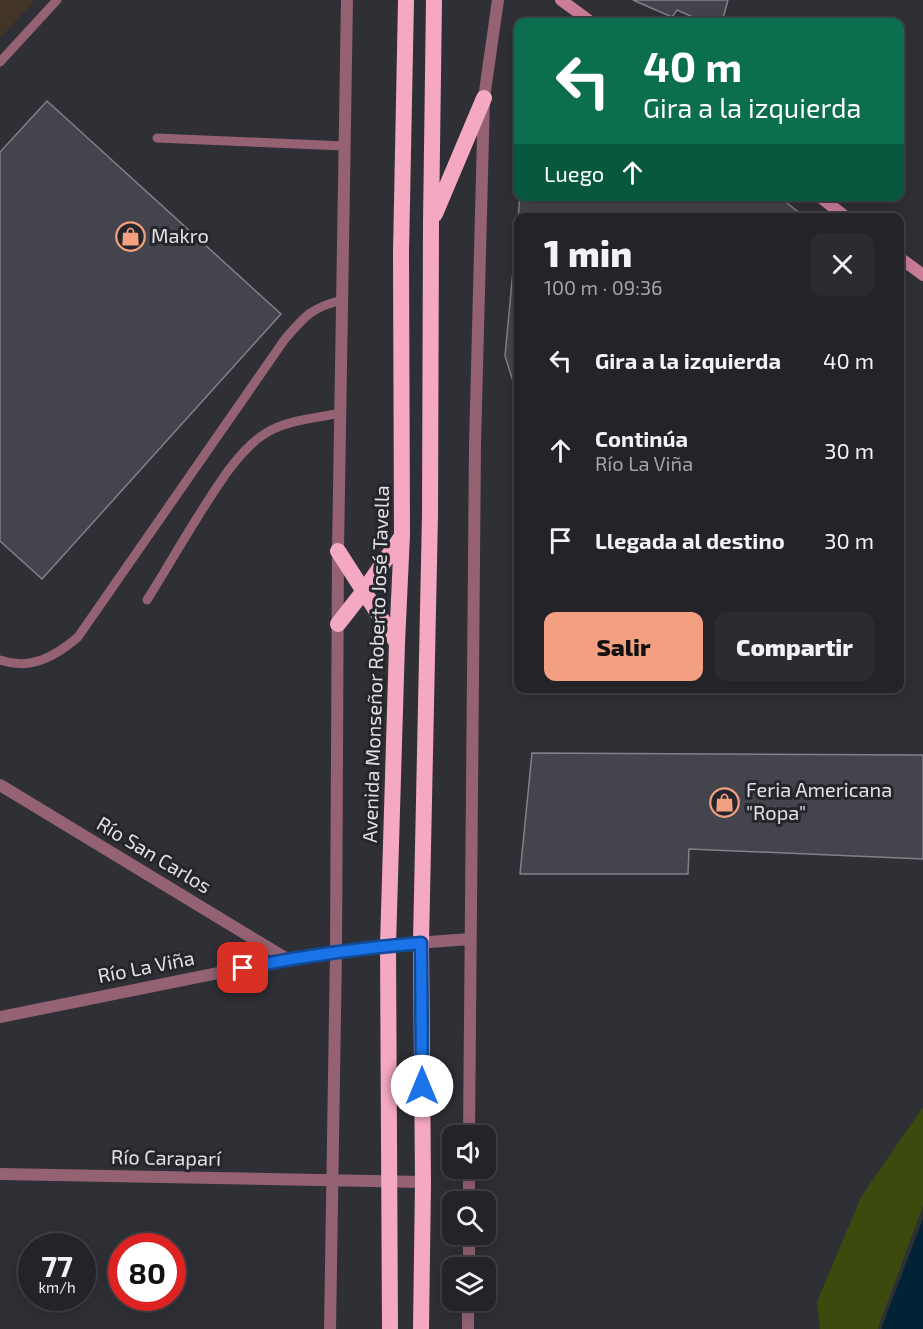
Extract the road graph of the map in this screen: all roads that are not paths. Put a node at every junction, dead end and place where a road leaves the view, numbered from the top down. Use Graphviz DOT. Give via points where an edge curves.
graph roads {
  1 [pos="57,0"];
  2 [pos="347,0"];
  3 [pos="406,0"];
  4 [pos="434,0"];
  5 [pos="498,0"];
  6 [pos="561,0"];
  7 [pos="586,18"];
  8 [pos="0,62"];
  9 [pos="484,98"];
  10 [pos="157,138"];
  11 [pos="345,146"];
  12 [pos="825,201"];
  13 [pos="841,213"];
  14 [pos="431,223"];
  15 [pos="904,261"];
  16 [pos="923,276"];
  17 [pos="342,300"];
  18 [pos="340,413"];
  19 [pos="402,535"];
  20 [pos="338,551"];
  21 [pos="363,592"];
  22 [pos="147,600"];
  23 [pos="338,624"];
  24 [pos="397,643"];
  25 [pos="0,660"];
  26 [pos="0,785"];
  27 [pos="470,939"];
  28 [pos="421,943"];
  29 [pos="388,945"];
  30 [pos="336,952"];
  31 [pos="287,959"];
  32 [pos="0,1017"];
  33 [pos="469,1125"];
  34 [pos="0,1174"];
  35 [pos="332,1181"];
  36 [pos="388,1182"];
  37 [pos="423,1182"];
  38 [pos="468,1311"];
  39 [pos="330,1329"];
  40 [pos="390,1329"];
  41 [pos="421,1329"];
  42 [pos="468,1329"];
  1 -- 8 [label="lane"];
  2 -- 11 [label="street"];
  3 -- 19 [label="highway, Avenida Monseñor Roberto José Tavella" via="401,253"];
  4 -- 14 [label="highway"];
  5 -- 9 [label="street"];
  6 -- 7 [label="main road"];
  9 -- 14 [label="highway"];
  9 -- 27 [label="street" via="475,445"];
  10 -- 11 [label="lane"];
  11 -- 17 [label="street"];
  12 -- 13 [label="main road"];
  14 -- 28 [label="highway" via="430,515"];
  15 -- 16 [label="main road"];
  17 -- 18 [label="street"];
  17 -- 25 [label="lane" via="324,304 308,314 285,339 78,637 45,660"];
  18 -- 20 [label="street"];
  18 -- 22 [label="lane" via="276,428 252,444 224,475"];
  19 -- 21 [label="highway"];
  19 -- 24 [label="highway, Avenida Monseñor Roberto José Tavella"];
  20 -- 21 [label="highway"];
  20 -- 23 [label="street"];
  21 -- 23 [label="highway"];
  21 -- 24 [label="highway"];
  23 -- 30 [label="street"];
  24 -- 29 [label="highway, Avenida Monseñor Roberto José Tavella"];
  26 -- 31 [label="street, Río San Carlos"];
  27 -- 28 [label="street, Río La Viña"];
  27 -- 33 [label="street"];
  28 -- 29 [label="street, Río La Viña"];
  28 -- 37 [label="highway"];
  29 -- 30 [label="street, Río La Viña"];
  29 -- 36 [label="highway, Avenida Monseñor Roberto José Tavella"];
  30 -- 31 [label="street, Río La Viña"];
  30 -- 35 [label="street"];
  31 -- 32 [label="street, Río La Viña"];
  34 -- 35 [label="street, Río Caraparí"];
  35 -- 36 [label="street, Río Caraparí"];
  35 -- 39 [label="street"];
  36 -- 37 [label="street, Río Caraparí"];
  36 -- 40 [label="highway, Avenida Monseñor Roberto José Tavella"];
  37 -- 41 [label="highway"];
  38 -- 42 [label="street"];
}
